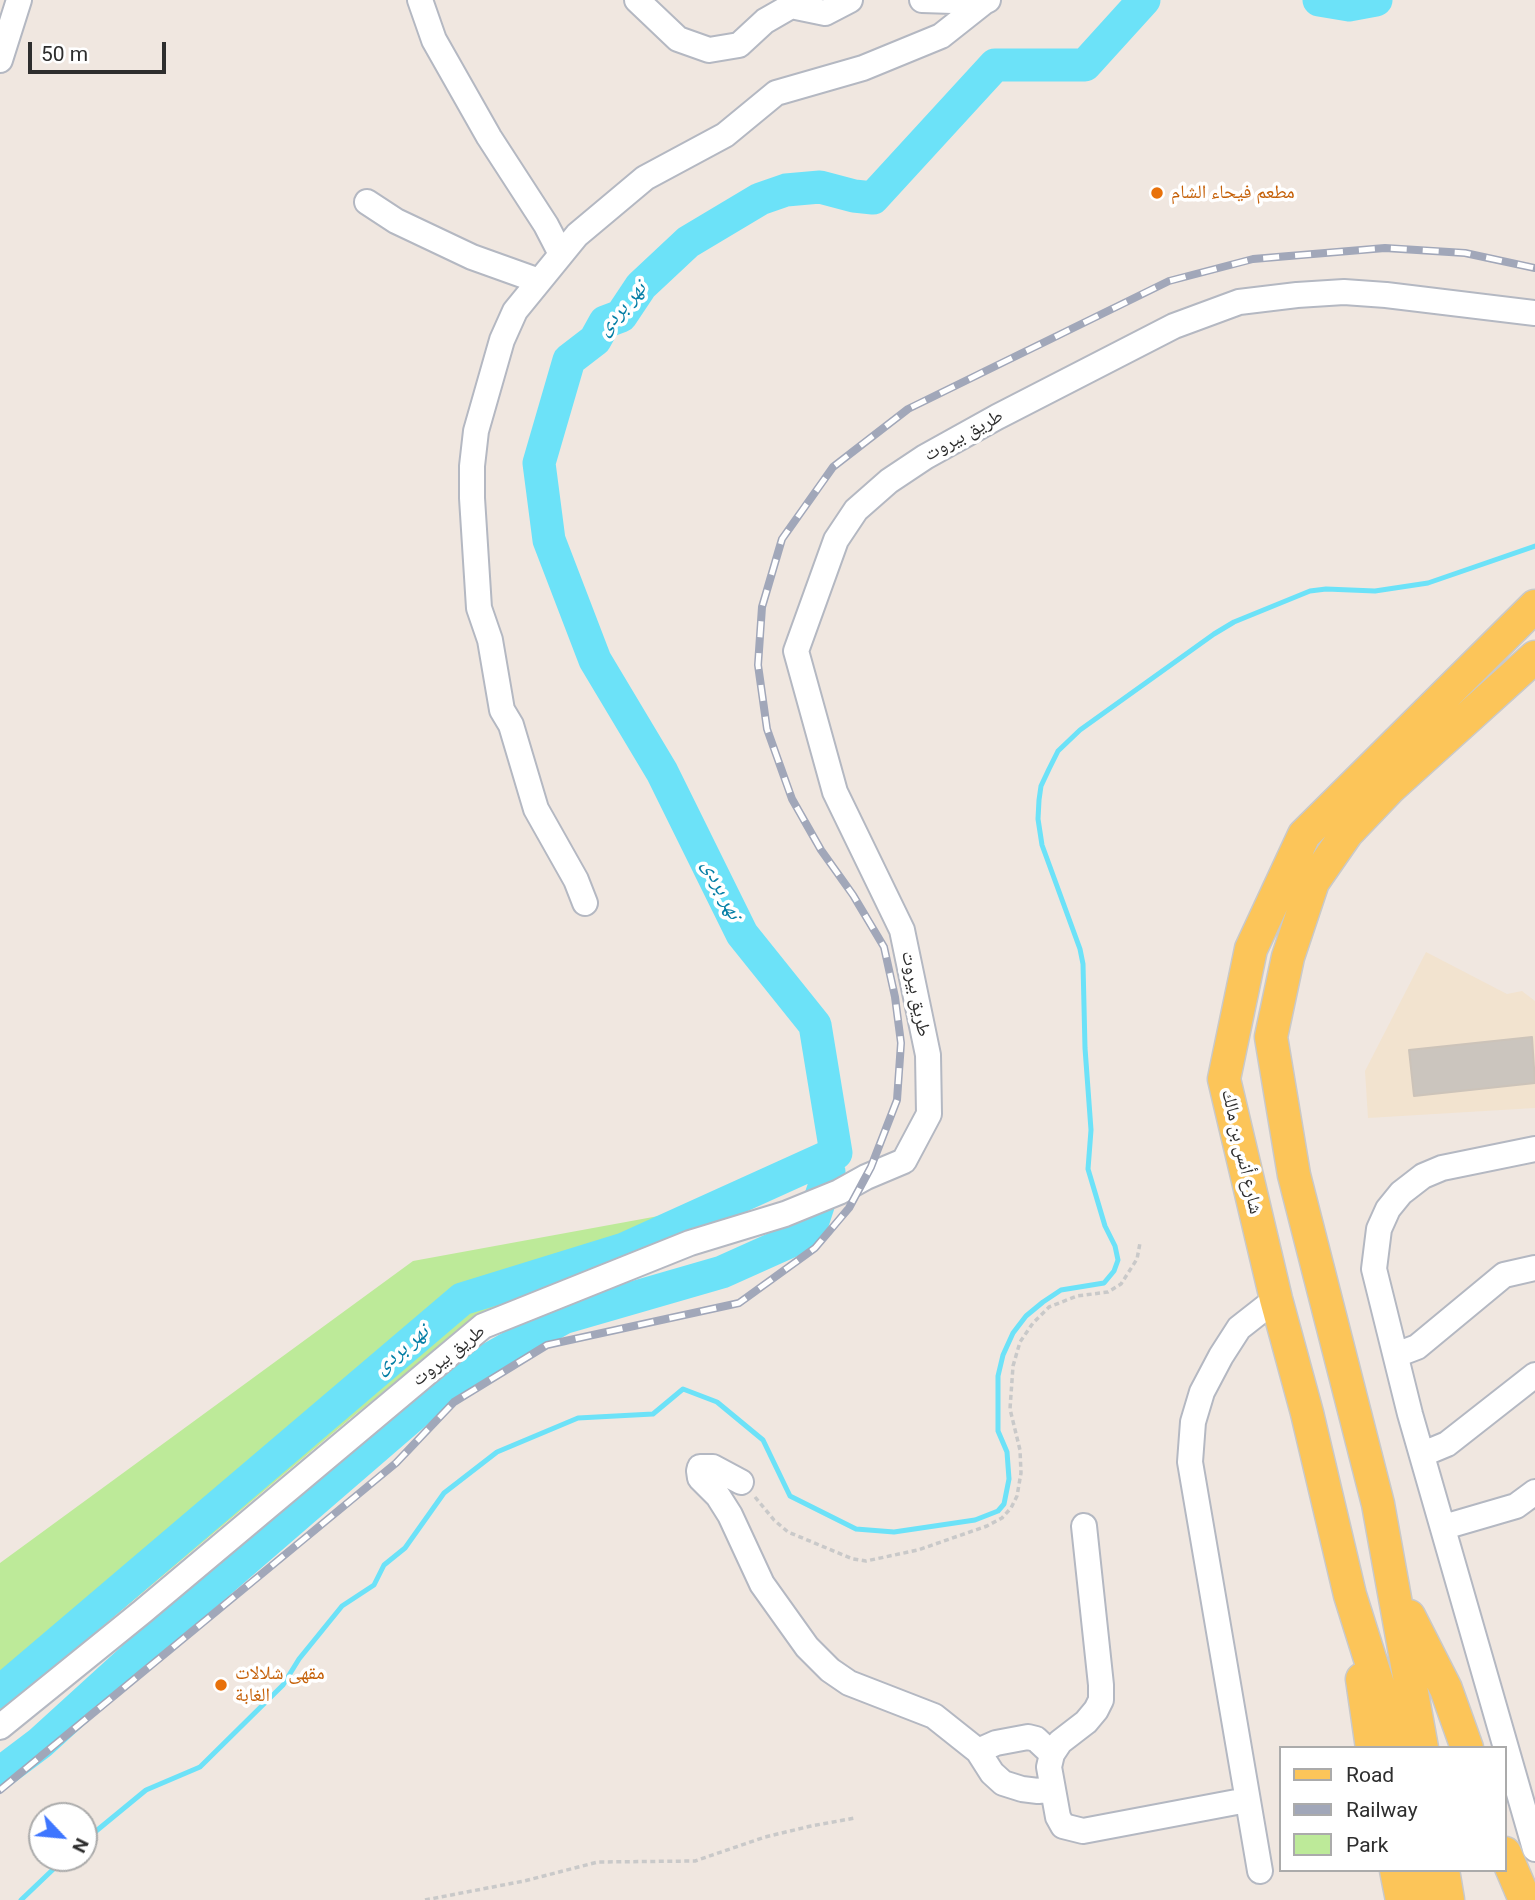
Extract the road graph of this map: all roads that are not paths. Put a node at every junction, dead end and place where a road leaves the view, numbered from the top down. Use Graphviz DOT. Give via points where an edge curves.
graph roads {
  1 [pos="19,0"];
  2 [pos="420,0"];
  3 [pos="636,0"];
  4 [pos="850,0"];
  5 [pos="922,0"];
  6 [pos="986,1"];
  7 [pos="0,61"];
  8 [pos="367,202"];
  9 [pos="561,254"];
  10 [pos="539,281"];
  11 [pos="1535,313"];
  12 [pos="1525,617"];
  13 [pos="1535,656"];
  14 [pos="585,902"];
  15 [pos="1535,1149"];
  16 [pos="1535,1269"];
  17 [pos="1276,1299"];
  18 [pos="1396,1355"];
  19 [pos="1535,1375"];
  20 [pos="1423,1454"];
  21 [pos="741,1482"];
  22 [pos="1535,1492"];
  23 [pos="1084,1526"];
  24 [pos="1444,1527"];
  25 [pos="1394,1586"];
  26 [pos="1350,1595"];
  27 [pos="0,1727"];
  28 [pos="1372,1746"];
  29 [pos="1397,1746"];
  30 [pos="1422,1746"];
  31 [pos="1466,1746"];
  32 [pos="1506,1746"];
  33 [pos="1507,1750"];
  34 [pos="978,1751"];
  35 [pos="1052,1754"];
  36 [pos="1053,1789"];
  37 [pos="1247,1800"];
  38 [pos="1535,1849"];
  39 [pos="1507,1858"];
  40 [pos="1259,1871"];
  41 [pos="1396,1872"];
  42 [pos="1420,1872"];
  43 [pos="1443,1872"];
  44 [pos="1402,1900"];
  45 [pos="1425,1900"];
  46 [pos="1448,1900"];
  47 [pos="1525,1900"];
  1 -- 7 [label="street"];
  2 -- 9 [label="street" via="434,40"];
  3 -- 4 [label="street" via="678,39 709,50 739,44 765,20 792,6 825,13"];
  5 -- 6 [label="street"];
  6 -- 9 [label="street" via="941,36 863,68 776,93 724,135 645,178"];
  8 -- 10 [label="street" via="472,257"];
  9 -- 10 [label="street"];
  10 -- 14 [label="street" via="515,311 502,340 476,431 472,498 479,608 490,640 502,710 511,725 536,809"];
  11 -- 27 [label="street, طريق بيروت" via="1344,292 1239,302 1174,326 997,417 925,457 856,510 836,540 796,651 835,792 902,930 928,1055 929,1114 904,1161 785,1214 690,1243 483,1326"];
  12 -- 13 [label="street"];
  12 -- 17 [label="main road, شارع أنس بن مالك" via="1304,835 1251,949 1224,1079"];
  13 -- 25 [label="main road" via="1391,787 1348,833 1313,882 1287,957 1271,1037 1294,1175 1378,1503"];
  15 -- 18 [label="street" via="1423,1176 1388,1209 1379,1229 1374,1269"];
  16 -- 18 [label="street" via="1504,1275 1417,1347"];
  17 -- 26 [label="main road, شارع أنس بن مالك"];
  17 -- 37 [label="street" via="1239,1328 1221,1356 1202,1392 1191,1441 1196,1504"];
  18 -- 20 [label="street"];
  19 -- 20 [label="street" via="1447,1444"];
  20 -- 24 [label="street"];
  21 -- 34 [label="street" via="713,1467 700,1467 700,1478 730,1515 762,1584 807,1647 849,1684 934,1716"];
  22 -- 24 [label="street" via="1516,1506"];
  23 -- 35 [label="street" via="1101,1700 1086,1722"];
  24 -- 32 [label="street"];
  25 -- 30 [label="main road"];
  25 -- 31 [label="main road" via="1446,1689"];
  26 -- 28 [label="main road"];
  26 -- 29 [label="main road, شارع أنس بن مالك"];
  33 -- 38 [label="street"];
  34 -- 35 [label="street" via="1028,1737"];
  34 -- 36 [label="street" via="1003,1783 1038,1791"];
  35 -- 36 [label="street"];
  36 -- 37 [label="street" via="1063,1826 1083,1831"];
  37 -- 40 [label="street"];
  39 -- 47 [label="main road"];
  41 -- 44 [label="main road"];
  42 -- 45 [label="main road"];
  43 -- 46 [label="main road"];
}
